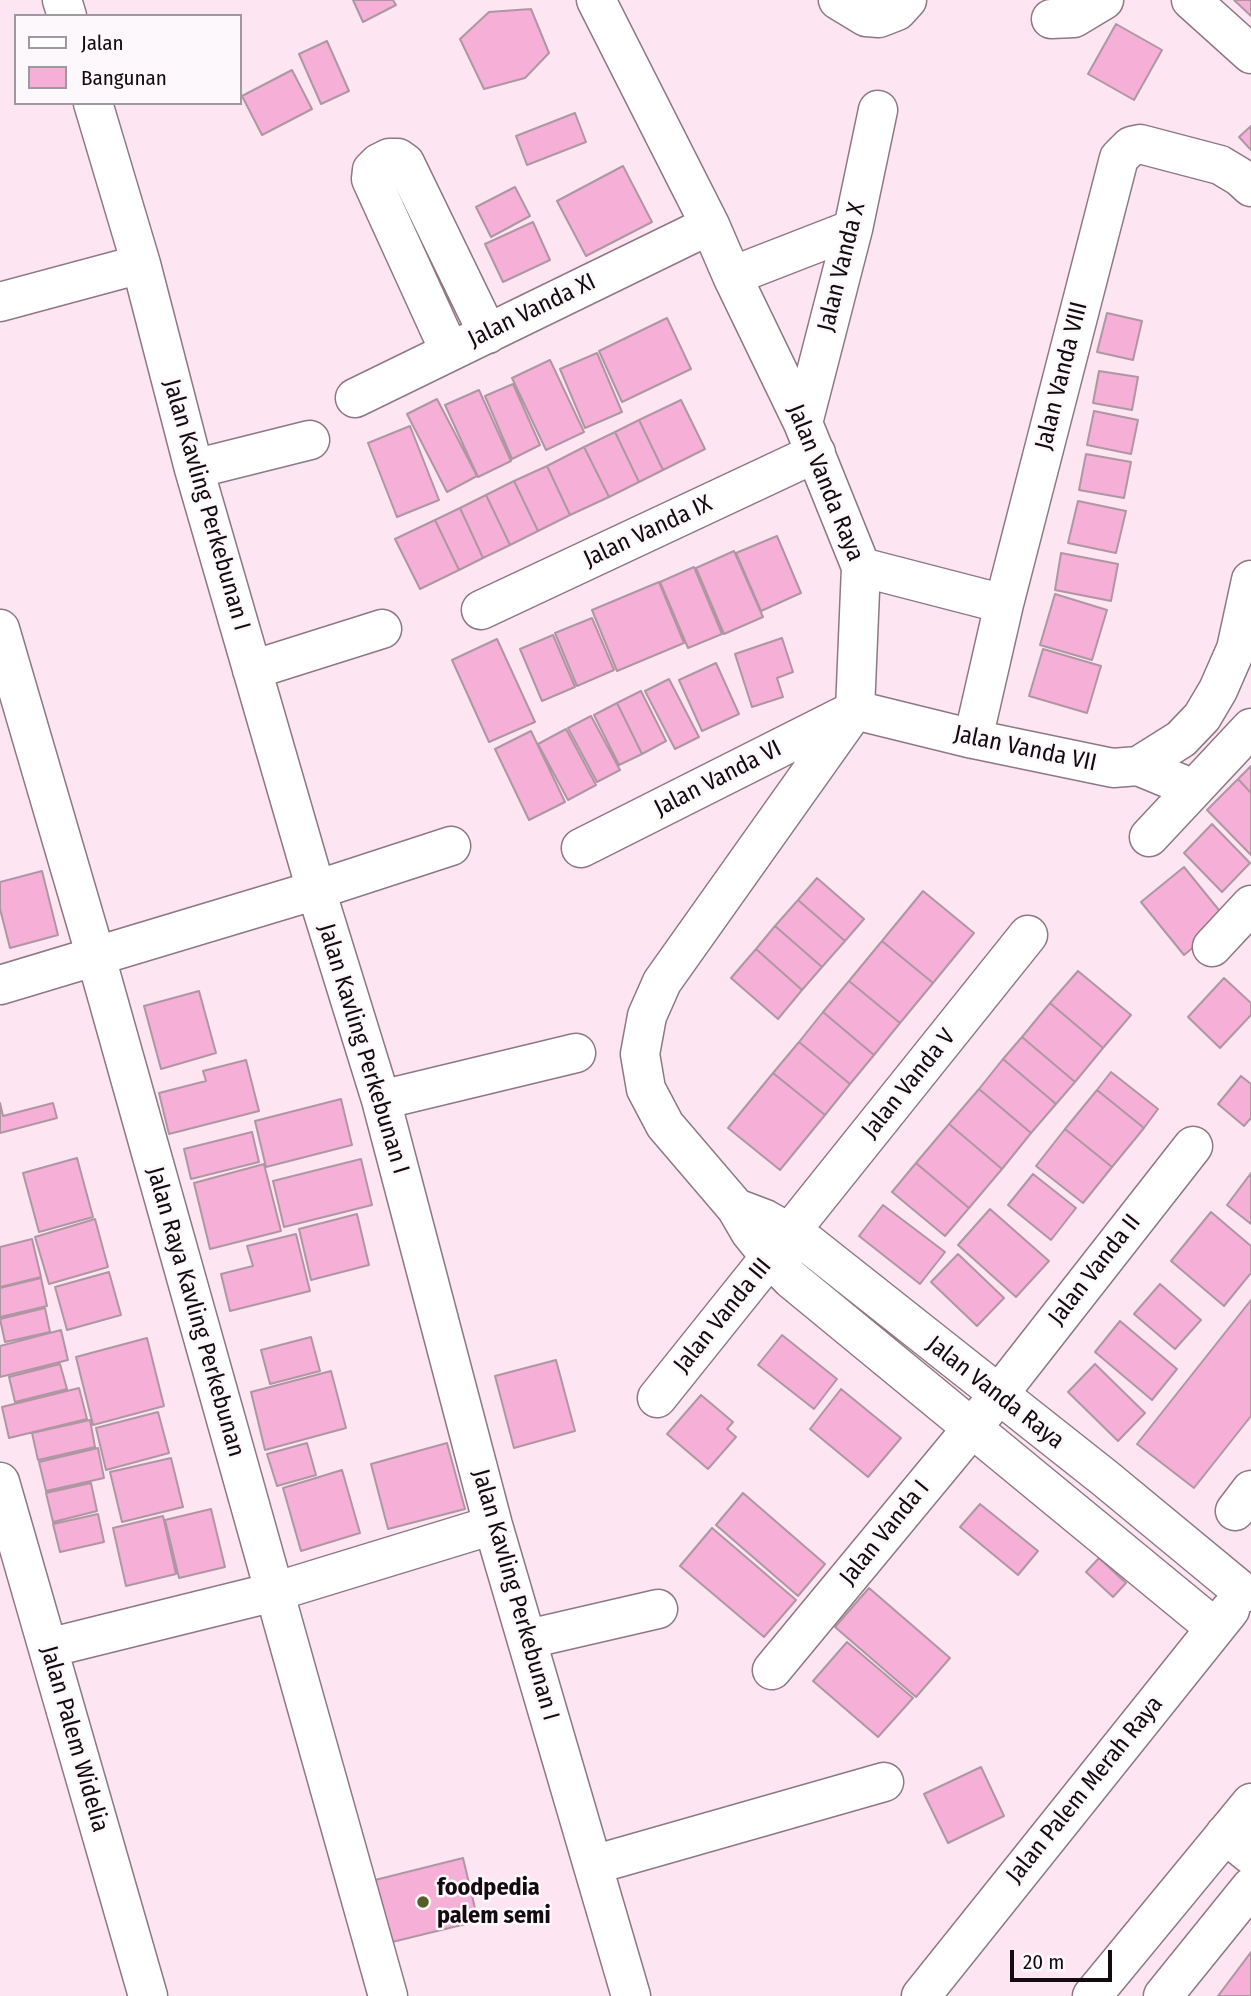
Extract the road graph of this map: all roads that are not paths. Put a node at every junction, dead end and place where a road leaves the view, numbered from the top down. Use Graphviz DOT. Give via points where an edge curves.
graph roads {
  1 [pos="596,0"];
  2 [pos="838,0"];
  3 [pos="907,0"];
  4 [pos="1104,0"];
  5 [pos="1191,0"];
  6 [pos="1051,19"];
  7 [pos="1251,54"];
  8 [pos="94,105"];
  9 [pos="878,110"];
  10 [pos="1251,187"];
  11 [pos="710,225"];
  12 [pos="853,229"];
  13 [pos="141,264"];
  14 [pos="732,276"];
  15 [pos="0,302"];
  16 [pos="488,334"];
  17 [pos="450,350"];
  18 [pos="355,398"];
  19 [pos="810,438"];
  20 [pos="310,440"];
  21 [pos="194,469"];
  22 [pos="861,568"];
  23 [pos="1251,580"];
  24 [pos="1004,604"];
  25 [pos="481,610"];
  26 [pos="0,629"];
  27 [pos="382,629"];
  28 [pos="252,670"];
  29 [pos="855,710"];
  30 [pos="1251,728"];
  31 [pos="973,739"];
  32 [pos="1138,766"];
  33 [pos="1194,789"];
  34 [pos="1149,838"];
  35 [pos="451,846"];
  36 [pos="581,848"];
  37 [pos="316,890"];
  38 [pos="1251,905"];
  39 [pos="1028,935"];
  40 [pos="1212,947"];
  41 [pos="96,957"];
  42 [pos="0,985"];
  43 [pos="576,1053"];
  44 [pos="381,1100"];
  45 [pos="1193,1146"];
  46 [pos="780,1245"];
  47 [pos="997,1395"];
  48 [pos="657,1398"];
  49 [pos="972,1427"];
  50 [pos="0,1482"];
  51 [pos="493,1525"];
  52 [pos="1248,1589"];
  53 [pos="274,1592"];
  54 [pos="658,1609"];
  55 [pos="1215,1628"];
  56 [pos="528,1639"];
  57 [pos="48,1648"];
  58 [pos="772,1670"];
  59 [pos="884,1782"];
  60 [pos="1251,1803"];
  61 [pos="1238,1845"];
  62 [pos="593,1865"];
  63 [pos="1251,1887"];
  64 [pos="1107,1990"];
  65 [pos="149,1996"];
  66 [pos="388,1996"];
  67 [pos="631,1996"];
  68 [pos="921,1996"];
  69 [pos="1163,1996"];
  1 -- 11 [label="street, Jalan Vanda Raya"];
  2 -- 3 [label="street" via="866,17 879,18 897,11"];
  4 -- 6 [label="street" via="1074,18"];
  5 -- 7 [label="street"];
  8 -- 13 [label="street, Jalan Kavling Perkebunan I"];
  9 -- 12 [label="street, Jalan Vanda X"];
  10 -- 24 [label="street, Jalan Vanda VIII" via="1220,165 1140,144 1119,158"];
  11 -- 14 [label="street, Jalan Vanda Raya"];
  11 -- 16 [label="street, Jalan Vanda XI"];
  12 -- 14 [label="street"];
  12 -- 19 [label="street, Jalan Vanda X"];
  13 -- 15 [label="street"];
  13 -- 21 [label="street, Jalan Kavling Perkebunan I"];
  14 -- 19 [label="street, Jalan Vanda Raya"];
  16 -- 17 [label="street, Jalan Vanda XI"];
  16 -- 17 [label="street" via="405,163 389,158 372,170 371,179"];
  17 -- 18 [label="street, Jalan Vanda XI"];
  19 -- 22 [label="street, Jalan Vanda Raya"];
  19 -- 25 [label="street, Jalan Vanda IX"];
  20 -- 21 [label="street"];
  21 -- 28 [label="street, Jalan Kavling Perkebunan I"];
  22 -- 24 [label="street"];
  22 -- 29 [label="street, Jalan Vanda Raya"];
  23 -- 32 [label="street" via="1236,649 1202,717 1181,739"];
  24 -- 31 [label="street, Jalan Vanda VIII"];
  26 -- 41 [label="street, Jalan Raya Kavling Perkebunan"];
  27 -- 28 [label="street"];
  28 -- 37 [label="street, Jalan Kavling Perkebunan I"];
  29 -- 31 [label="street, Jalan Vanda VII"];
  29 -- 36 [label="street, Jalan Vanda VI"];
  29 -- 46 [label="street, Jalan Vanda Raya" via="662,982 647,1016 640,1054 646,1088 665,1125 736,1208 750,1233"];
  30 -- 33 [label="street"];
  31 -- 32 [label="street, Jalan Vanda VII" via="1113,768"];
  32 -- 33 [label="street, Jalan Vanda VII"];
  33 -- 34 [label="street"];
  35 -- 37 [label="street"];
  37 -- 41 [label="street"];
  37 -- 44 [label="street, Jalan Kavling Perkebunan I"];
  38 -- 40 [label="street"];
  39 -- 46 [label="street, Jalan Vanda V"];
  41 -- 42 [label="street"];
  41 -- 53 [label="street, Jalan Raya Kavling Perkebunan"];
  43 -- 44 [label="street"];
  44 -- 51 [label="street, Jalan Kavling Perkebunan I"];
  45 -- 47 [label="street, Jalan Vanda II"];
  46 -- 47 [label="street, Jalan Vanda Raya" via="809,1244"];
  46 -- 48 [label="street, Jalan Vanda III"];
  46 -- 49 [label="street, Jalan Vanda Raya" via="791,1279"];
  47 -- 49 [label="street, Jalan Vanda I"];
  47 -- 52 [label="street, Jalan Vanda Raya"];
  49 -- 55 [label="street, Jalan Vanda Raya"];
  49 -- 58 [label="street, Jalan Vanda I"];
  50 -- 57 [label="street, Jalan Palem Widelia"];
  51 -- 53 [label="street"];
  51 -- 56 [label="street, Jalan Kavling Perkebunan I"];
  52 -- 55 [label="street, Jalan Palem Merah Raya"];
  53 -- 57 [label="street"];
  53 -- 66 [label="street, Jalan Raya Kavling Perkebunan"];
  54 -- 56 [label="street"];
  55 -- 68 [label="street, Jalan Palem Merah Raya"];
  56 -- 62 [label="street, Jalan Kavling Perkebunan I"];
  57 -- 65 [label="street, Jalan Palem Widelia"];
  59 -- 62 [label="street"];
  60 -- 61 [label="street"];
  61 -- 64 [label="street"];
  62 -- 67 [label="street, Jalan Kavling Perkebunan I"];
  63 -- 69 [label="street"];
}
